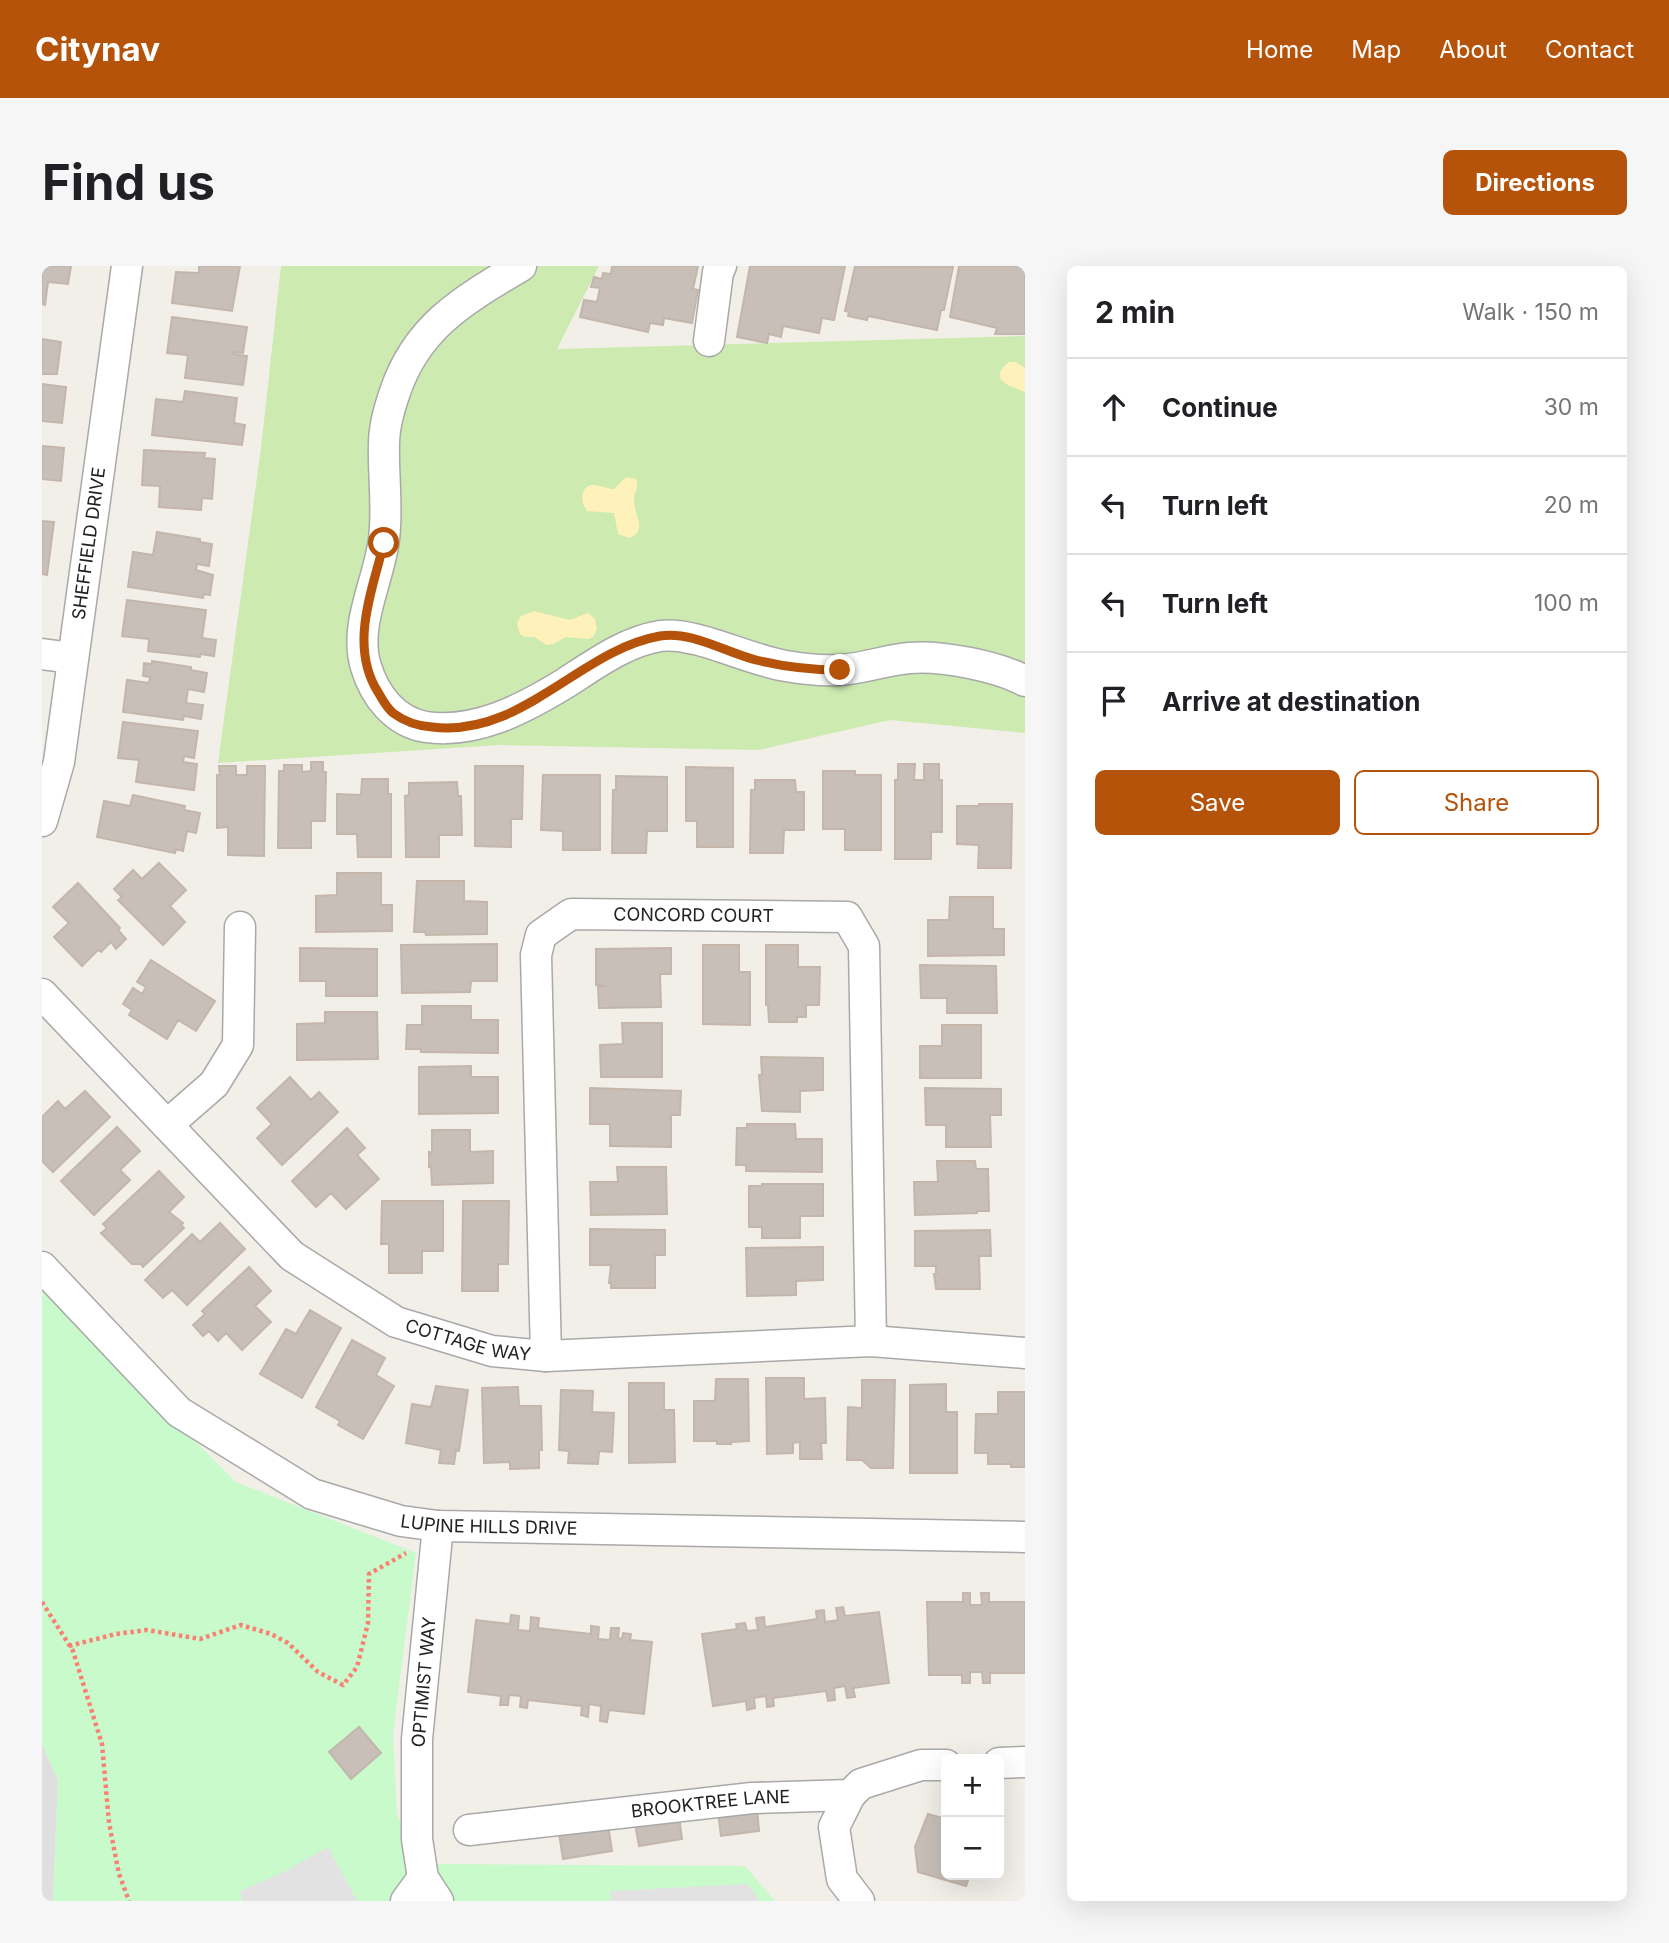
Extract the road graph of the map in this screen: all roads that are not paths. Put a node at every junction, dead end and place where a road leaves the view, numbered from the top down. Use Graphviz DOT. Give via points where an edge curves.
graph roads {
  1 [pos="127,266"];
  2 [pos="522,266"];
  3 [pos="721,266"];
  4 [pos="709,341"];
  5 [pos="42,654"];
  6 [pos="72,658"];
  7 [pos="1025,681"];
  8 [pos="42,821"];
  9 [pos="240,927"];
  10 [pos="42,994"];
  11 [pos="167,1125"];
  12 [pos="42,1268"];
  13 [pos="871,1340"];
  14 [pos="1025,1353"];
  15 [pos="546,1356"];
  16 [pos="438,1526"];
  17 [pos="1025,1537"];
  18 [pos="1025,1762"];
  19 [pos="1004,1763"];
  20 [pos="941,1765"];
  21 [pos="850,1796"];
  22 [pos="469,1830"];
  23 [pos="423,1893"];
  24 [pos="859,1901"];
  1 -- 6 [label="street, SHEFFIELD DRIVE"];
  2 -- 7 [label="street" via="433,327 415,347 389,409 384,434 384,543 367,606 364,646 366,666 389,709 403,720 443,729 491,720 545,695 612,654 660,636 680,636 755,660 815,670 919,657 979,666"];
  3 -- 4 [label="street"];
  5 -- 6 [label="street"];
  6 -- 8 [label="street, SHEFFIELD DRIVE" via="59,762"];
  9 -- 11 [label="street" via="238,1045 214,1084"];
  10 -- 11 [label="street, COTTAGE WAY"];
  11 -- 15 [label="street, COTTAGE WAY" via="292,1256 396,1322 492,1351"];
  12 -- 16 [label="street, LUPINE HILLS DRIVE" via="179,1412 312,1494 401,1521"];
  13 -- 14 [label="street, COTTAGE WAY"];
  13 -- 15 [label="street, COTTAGE WAY"];
  13 -- 15 [label="street, CONCORD COURT" via="864,946 847,917 571,914 541,935 536,955"];
  16 -- 17 [label="street, LUPINE HILLS DRIVE"];
  16 -- 23 [label="street, OPTIMIST WAY" via="417,1739 417,1839"];
  18 -- 19 [label="street"];
  20 -- 21 [label="street" via="921,1765 861,1784"];
  21 -- 22 [label="street, BROOKTREE LANE" via="752,1798"];
  21 -- 24 [label="street" via="834,1827 842,1879"];
}
